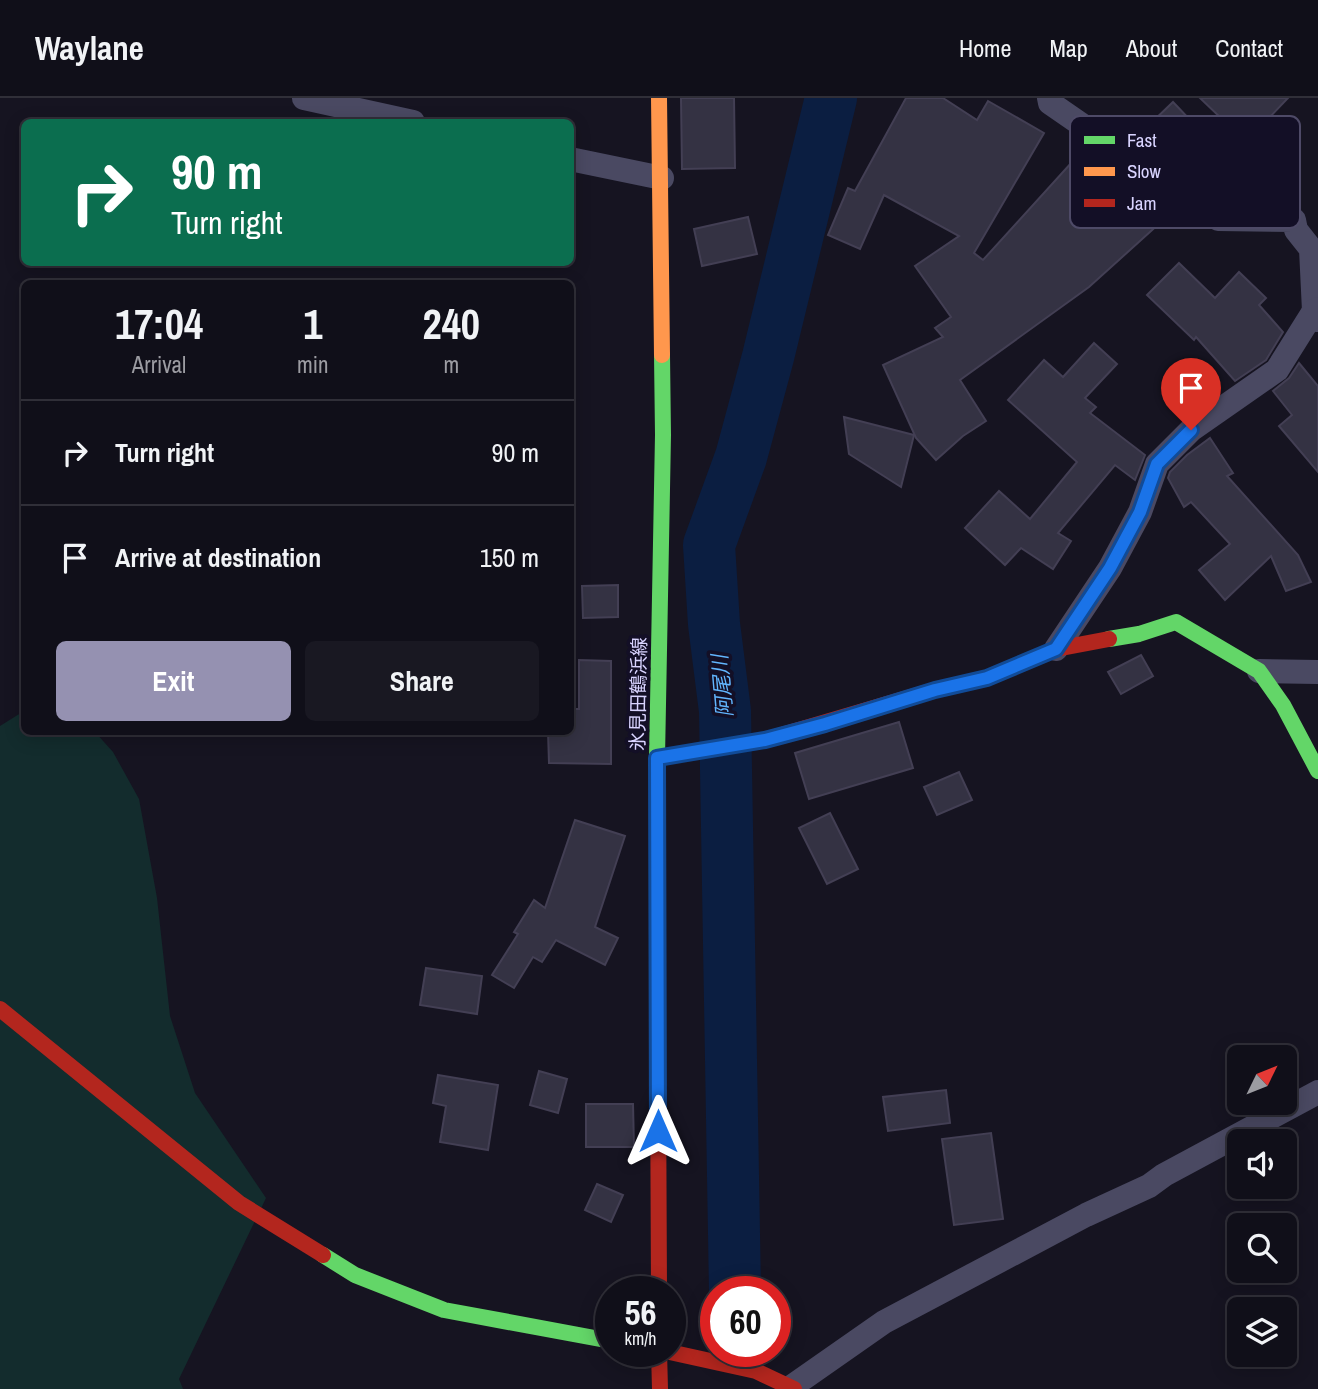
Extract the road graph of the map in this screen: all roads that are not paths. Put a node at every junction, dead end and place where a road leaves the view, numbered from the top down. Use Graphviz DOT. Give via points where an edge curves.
graph roads {
  1 [pos="304,98"];
  2 [pos="659,98"];
  3 [pos="1049,98"];
  4 [pos="1070,117"];
  5 [pos="398,119"];
  6 [pos="574,160"];
  7 [pos="662,178"];
  8 [pos="1296,228"];
  9 [pos="1317,314"];
  10 [pos="1056,649"];
  11 [pos="1259,671"];
  12 [pos="1318,673"];
  13 [pos="657,758"];
  14 [pos="1318,771"];
  15 [pos="0,1009"];
  16 [pos="1318,1092"];
  17 [pos="659,1276"];
  18 [pos="595,1338"];
  19 [pos="686,1356"];
  20 [pos="659,1367"];
  21 [pos="793,1388"];
  22 [pos="660,1389"];
  1 -- 5 [label="street"];
  2 -- 7 [label="street, 氷見田鶴浜線"];
  3 -- 4 [label="street"];
  6 -- 7 [label="street"];
  7 -- 13 [label="street, 氷見田鶴浜線"];
  8 -- 9 [label="street" via="1311,249"];
  9 -- 10 [label="street" via="1277,370 1191,430 1157,464 1140,512 1110,568"];
  10 -- 11 [label="street" via="1139,634 1176,622"];
  10 -- 13 [label="street" via="987,678 765,740"];
  11 -- 12 [label="street"];
  11 -- 14 [label="street"];
  13 -- 17 [label="street, 氷見田鶴浜線"];
  15 -- 18 [label="street" via="239,1203 355,1275 444,1310"];
  16 -- 21 [label="street" via="1149,1186 884,1322"];
  19 -- 21 [label="street" via="756,1371"];
  20 -- 22 [label="street"];
}
